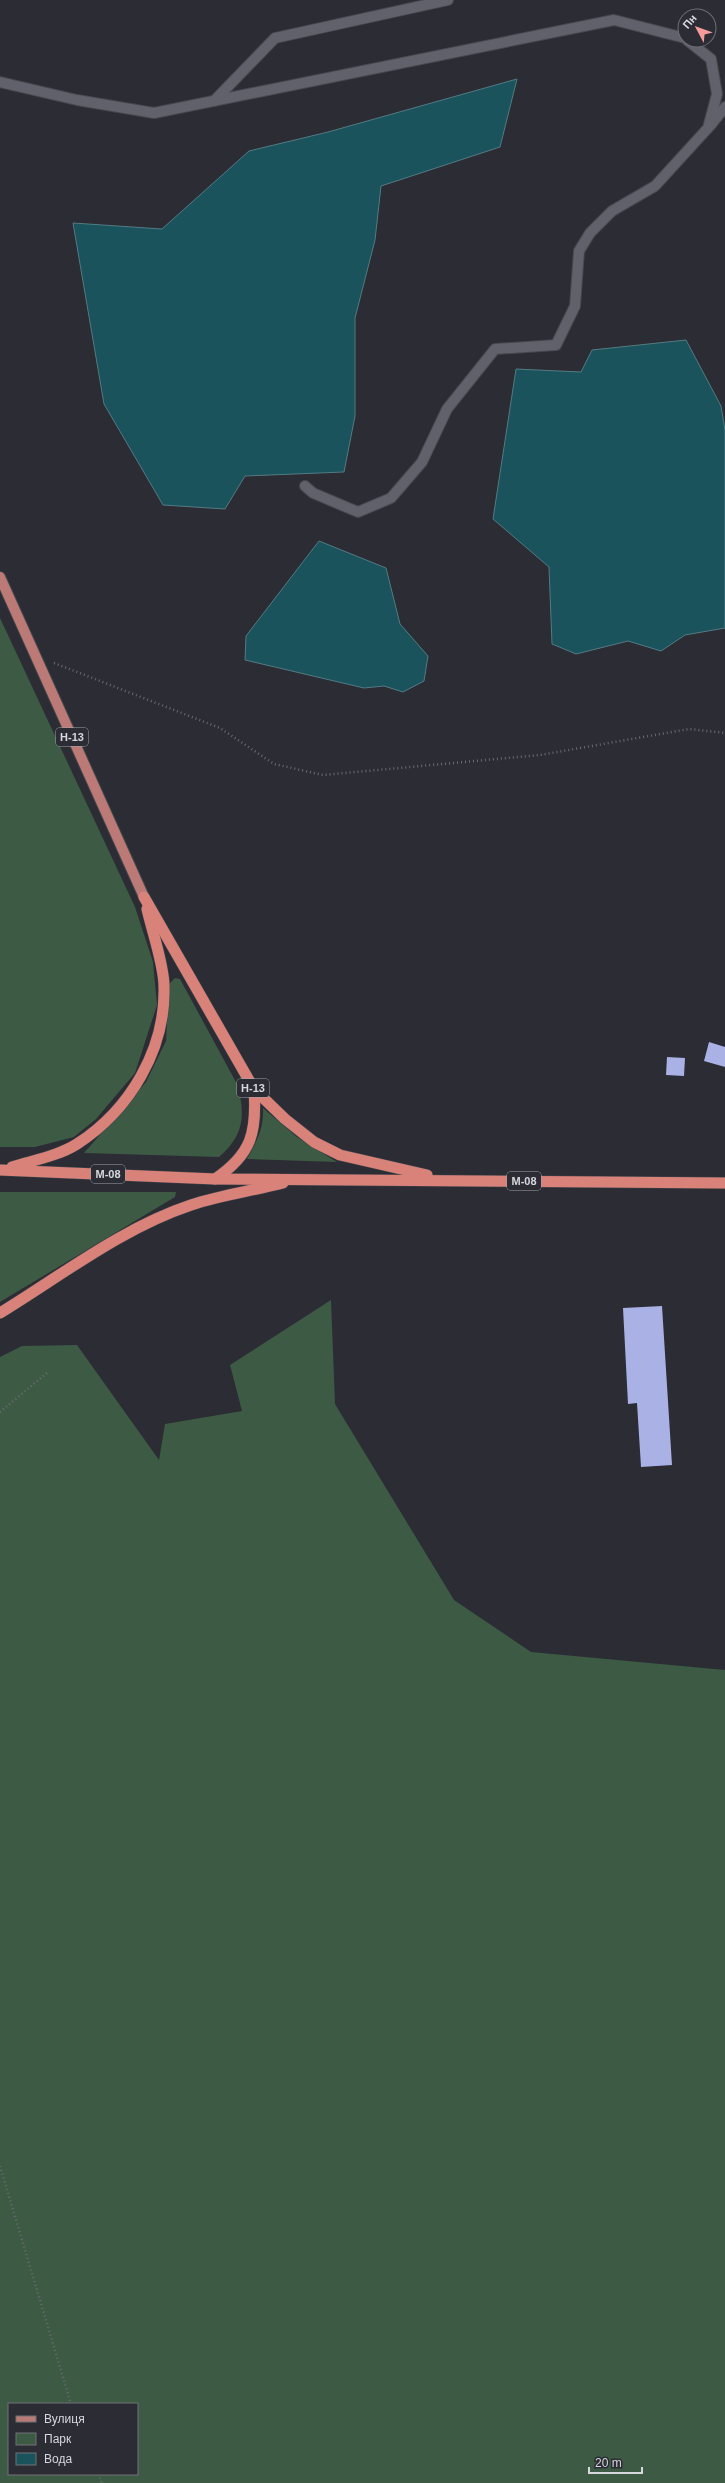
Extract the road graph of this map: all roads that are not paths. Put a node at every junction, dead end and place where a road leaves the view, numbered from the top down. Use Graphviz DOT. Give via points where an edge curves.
graph roads {
  1 [pos="448,0"];
  2 [pos="677,37"];
  3 [pos="697,48"];
  4 [pos="0,82"];
  5 [pos="214,101"];
  6 [pos="725,107"];
  7 [pos="708,128"];
  8 [pos="305,486"];
  9 [pos="0,577"];
  10 [pos="144,897"];
  11 [pos="254,1089"];
  12 [pos="0,1170"];
  13 [pos="215,1179"];
  14 [pos="299,1179"];
  15 [pos="447,1180"];
  16 [pos="725,1183"];
  17 [pos="0,1313"];
  1 -- 5 [label="lane" via="275,38"];
  2 -- 5 [label="lane" via="614,20"];
  3 -- 7 [label="lane" via="711,59 717,94"];
  4 -- 5 [label="lane" via="77,100 154,113"];
  6 -- 7 [label="lane"];
  7 -- 8 [label="lane" via="655,186 612,211 590,233 579,251 575,306 556,345 495,349 447,410 422,462 391,498 358,512 313,493"];
  9 -- 10 [label="main road, Н-13"];
  10 -- 11 [label="highway, Н-13"];
  10 -- 12 [label="highway, Н-13" via="164,985 162,1020 156,1045 146,1068 126,1099 100,1127 77,1144 58,1154"];
  11 -- 13 [label="highway, Н-13" via="255,1113 252,1133 234,1166"];
  11 -- 15 [label="highway, Н-13" via="284,1119 314,1142 340,1155"];
  12 -- 13 [label="highway, М-08"];
  13 -- 14 [label="highway, М-08"];
  14 -- 15 [label="highway, М-08"];
  14 -- 17 [label="highway" via="191,1205 151,1222 60,1274"];
  15 -- 16 [label="highway, М-08"];
}
